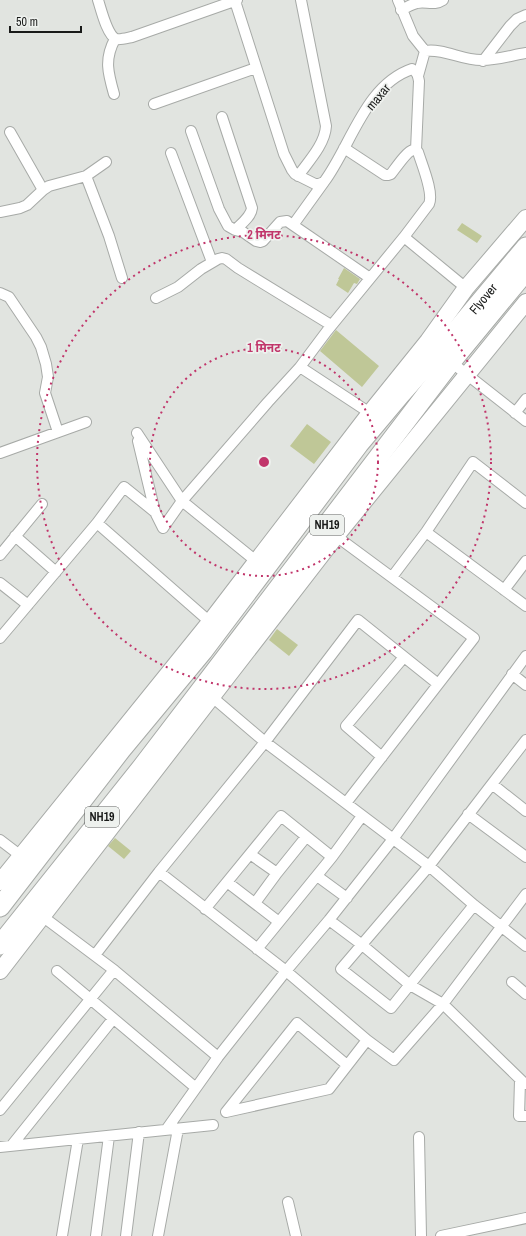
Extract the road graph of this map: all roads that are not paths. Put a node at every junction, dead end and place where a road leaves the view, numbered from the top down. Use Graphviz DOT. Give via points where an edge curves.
graph roads {
  1 [pos="98,0"];
  2 [pos="236,0"];
  3 [pos="301,0"];
  4 [pos="443,0"];
  5 [pos="400,5"];
  6 [pos="526,15"];
  7 [pos="115,39"];
  8 [pos="425,51"];
  9 [pos="526,53"];
  10 [pos="484,60"];
  11 [pos="256,68"];
  12 [pos="418,76"];
  13 [pos="114,94"];
  14 [pos="154,104"];
  15 [pos="222,117"];
  16 [pos="191,131"];
  17 [pos="10,132"];
  18 [pos="344,148"];
  19 [pos="416,150"];
  20 [pos="171,153"];
  21 [pos="106,162"];
  22 [pos="86,176"];
  23 [pos="298,176"];
  24 [pos="324,182"];
  25 [pos="43,190"];
  26 [pos="0,212"];
  27 [pos="526,218"];
  28 [pos="293,225"];
  29 [pos="234,230"];
  30 [pos="404,237"];
  31 [pos="526,247"];
  32 [pos="212,262"];
  33 [pos="526,271"];
  34 [pos="122,278"];
  35 [pos="370,278"];
  36 [pos="466,288"];
  37 [pos="0,293"];
  38 [pos="156,298"];
  39 [pos="526,302"];
  40 [pos="331,326"];
  41 [pos="440,351"];
  42 [pos="300,366"];
  43 [pos="466,374"];
  44 [pos="526,400"];
  45 [pos="370,413"];
  46 [pos="515,413"];
  47 [pos="526,421"];
  48 [pos="86,422"];
  49 [pos="58,432"];
  50 [pos="0,454"];
  51 [pos="182,501"];
  52 [pos="526,503"];
  53 [pos="42,504"];
  54 [pos="155,512"];
  55 [pos="97,523"];
  56 [pos="426,532"];
  57 [pos="16,536"];
  58 [pos="336,536"];
  59 [pos="0,555"];
  60 [pos="256,561"];
  61 [pos="526,561"];
  62 [pos="56,572"];
  63 [pos="392,577"];
  64 [pos="0,582"];
  65 [pos="504,590"];
  66 [pos="28,605"];
  67 [pos="526,606"];
  68 [pos="210,622"];
  69 [pos="0,638"];
  70 [pos="526,656"];
  71 [pos="404,657"];
  72 [pos="512,674"];
  73 [pos="438,684"];
  74 [pos="526,685"];
  75 [pos="207,693"];
  76 [pos="526,740"];
  77 [pos="265,742"];
  78 [pos="382,757"];
  79 [pos="492,784"];
  80 [pos="346,803"];
  81 [pos="526,811"];
  82 [pos="468,814"];
  83 [pos="362,816"];
  84 [pos="306,837"];
  85 [pos="393,838"];
  86 [pos="0,840"];
  87 [pos="250,854"];
  88 [pos="21,856"];
  89 [pos="332,857"];
  90 [pos="526,857"];
  91 [pos="429,866"];
  92 [pos="159,872"];
  93 [pos="277,873"];
  94 [pos="317,876"];
  95 [pos="0,882"];
  96 [pos="227,882"];
  97 [pos="526,894"];
  98 [pos="347,898"];
  99 [pos="255,903"];
  100 [pos="474,905"];
  101 [pos="0,906"];
  102 [pos="206,909"];
  103 [pos="42,916"];
  104 [pos="329,920"];
  105 [pos="279,922"];
  106 [pos="502,926"];
  107 [pos="361,944"];
  108 [pos="0,945"];
  109 [pos="526,946"];
  110 [pos="257,949"];
  111 [pos="95,955"];
  112 [pos="0,970"];
  113 [pos="114,970"];
  114 [pos="57,971"];
  115 [pos="286,971"];
  116 [pos="512,982"];
  117 [pos="410,985"];
  118 [pos="526,994"];
  119 [pos="90,999"];
  120 [pos="443,1004"];
  121 [pos="113,1019"];
  122 [pos="367,1040"];
  123 [pos="218,1057"];
  124 [pos="347,1065"];
  125 [pos="523,1081"];
  126 [pos="196,1088"];
  127 [pos="0,1110"];
  128 [pos="526,1116"];
  129 [pos="213,1125"];
  130 [pos="178,1129"];
  131 [pos="166,1130"];
  132 [pos="139,1132"];
  133 [pos="109,1136"];
  134 [pos="419,1137"];
  135 [pos="78,1139"];
  136 [pos="12,1145"];
  137 [pos="0,1147"];
  138 [pos="288,1202"];
  139 [pos="526,1218"];
  140 [pos="482,1232"];
  141 [pos="62,1236"];
  142 [pos="96,1236"];
  143 [pos="126,1236"];
  144 [pos="158,1236"];
  145 [pos="296,1236"];
  146 [pos="422,1236"];
  147 [pos="446,1236"];
  1 -- 7 [label="street" via="108,29"];
  2 -- 7 [label="street" via="132,37"];
  2 -- 11 [label="street"];
  3 -- 23 [label="street" via="326,132"];
  4 -- 5 [label="street" via="433,4"];
  5 -- 8 [label="street" via="413,36"];
  6 -- 10 [label="street" via="510,26"];
  7 -- 13 [label="street" via="108,62"];
  8 -- 10 [label="street" via="434,50 468,59"];
  8 -- 12 [label="street"];
  9 -- 10 [label="street"];
  11 -- 14 [label="street"];
  11 -- 23 [label="street" via="284,154"];
  12 -- 18 [label="street, maxar" via="412,70 399,74 387,84 368,107"];
  12 -- 19 [label="street"];
  15 -- 29 [label="street" via="252,208 249,216"];
  16 -- 29 [label="street" via="219,209 228,226"];
  17 -- 25 [label="street"];
  18 -- 19 [label="street" via="388,176 408,152"];
  18 -- 24 [label="street, maxar"];
  19 -- 30 [label="street" via="431,201"];
  20 -- 32 [label="street"];
  21 -- 22 [label="street"];
  22 -- 25 [label="street"];
  22 -- 34 [label="street"];
  23 -- 24 [label="street" via="315,184"];
  24 -- 28 [label="street, maxar"];
  25 -- 26 [label="street" via="20,208"];
  27 -- 36 [label="main road"];
  28 -- 29 [label="street" via="287,221 280,222 260,242"];
  28 -- 35 [label="street"];
  30 -- 35 [label="street"];
  30 -- 36 [label="street"];
  31 -- 41 [label="highway, Flyover / NH19"];
  32 -- 38 [label="street" via="178,287"];
  32 -- 40 [label="street" via="226,259"];
  33 -- 41 [label="highway, Flyover / NH19"];
  35 -- 40 [label="street"];
  36 -- 41 [label="main road"];
  37 -- 49 [label="street" via="9,297 41,347 48,377 45,393"];
  39 -- 43 [label="main road"];
  40 -- 42 [label="street"];
  41 -- 43 [label="street"];
  41 -- 45 [label="main road"];
  41 -- 75 [label="highway, NH19"];
  41 -- 101 [label="highway, NH19" via="359,444 203,651 121,750"];
  42 -- 45 [label="street"];
  42 -- 51 [label="street"];
  43 -- 46 [label="street"];
  43 -- 58 [label="main road"];
  44 -- 46 [label="street"];
  45 -- 60 [label="main road"];
  46 -- 47 [label="street"];
  48 -- 49 [label="street"];
  49 -- 50 [label="street"];
  51 -- 54 [label="street" via="163,528"];
  51 -- 54 [label="street" via="137,433"];
  51 -- 60 [label="street"];
  52 -- 56 [label="street" via="473,462"];
  53 -- 57 [label="street"];
  54 -- 55 [label="street" via="124,487"];
  55 -- 62 [label="street"];
  55 -- 68 [label="street"];
  56 -- 63 [label="street"];
  56 -- 65 [label="street"];
  57 -- 59 [label="street"];
  57 -- 62 [label="street"];
  58 -- 63 [label="street"];
  58 -- 75 [label="main road"];
  60 -- 68 [label="main road"];
  61 -- 65 [label="street"];
  62 -- 66 [label="street"];
  63 -- 73 [label="street" via="474,638"];
  64 -- 66 [label="street"];
  65 -- 67 [label="street"];
  66 -- 69 [label="street"];
  68 -- 88 [label="main road"];
  70 -- 72 [label="street"];
  71 -- 73 [label="street"];
  71 -- 77 [label="street" via="358,620"];
  71 -- 78 [label="street" via="346,726"];
  72 -- 74 [label="street"];
  72 -- 85 [label="street"];
  73 -- 78 [label="street"];
  75 -- 77 [label="street"];
  75 -- 103 [label="main road"];
  75 -- 108 [label="highway, NH19" via="142,767"];
  76 -- 79 [label="street"];
  77 -- 80 [label="street"];
  77 -- 92 [label="street"];
  78 -- 80 [label="street"];
  79 -- 81 [label="street"];
  79 -- 82 [label="street"];
  80 -- 83 [label="street"];
  82 -- 90 [label="street"];
  82 -- 91 [label="street"];
  83 -- 85 [label="street"];
  83 -- 89 [label="street"];
  84 -- 87 [label="street" via="281,816"];
  84 -- 89 [label="street"];
  84 -- 93 [label="street"];
  85 -- 91 [label="street"];
  85 -- 98 [label="street"];
  86 -- 88 [label="street"];
  87 -- 93 [label="street"];
  87 -- 96 [label="street"];
  88 -- 95 [label="main road"];
  89 -- 94 [label="street"];
  91 -- 100 [label="street"];
  91 -- 107 [label="street"];
  92 -- 102 [label="street"];
  92 -- 111 [label="street"];
  93 -- 99 [label="street"];
  94 -- 98 [label="street"];
  94 -- 105 [label="street"];
  96 -- 99 [label="street"];
  96 -- 102 [label="street"];
  97 -- 106 [label="street"];
  98 -- 104 [label="street"];
  99 -- 105 [label="street"];
  100 -- 106 [label="street"];
  100 -- 117 [label="street"];
  102 -- 110 [label="street"];
  103 -- 111 [label="street"];
  103 -- 112 [label="main road"];
  104 -- 107 [label="street"];
  104 -- 115 [label="street"];
  105 -- 110 [label="street"];
  106 -- 109 [label="street"];
  106 -- 120 [label="street"];
  107 -- 117 [label="street"];
  107 -- 117 [label="street" via="341,969 391,1008"];
  110 -- 115 [label="street"];
  111 -- 113 [label="street"];
  113 -- 119 [label="street"];
  113 -- 123 [label="street"];
  114 -- 119 [label="street"];
  115 -- 122 [label="street"];
  115 -- 123 [label="street"];
  116 -- 118 [label="street"];
  117 -- 120 [label="street"];
  119 -- 121 [label="street"];
  119 -- 127 [label="street"];
  120 -- 122 [label="street" via="394,1060"];
  120 -- 125 [label="street"];
  121 -- 126 [label="street"];
  121 -- 136 [label="street"];
  122 -- 124 [label="street"];
  123 -- 126 [label="street"];
  124 -- 124 [label="street" via="297,1023 226,1112 329,1089"];
  125 -- 128 [label="street" via="519,1116"];
  126 -- 131 [label="street"];
  129 -- 130 [label="street"];
  130 -- 131 [label="street"];
  130 -- 144 [label="street"];
  131 -- 132 [label="street"];
  132 -- 133 [label="street"];
  132 -- 143 [label="street"];
  133 -- 135 [label="street"];
  133 -- 142 [label="street"];
  134 -- 146 [label="street"];
  135 -- 136 [label="street"];
  135 -- 141 [label="street"];
  136 -- 137 [label="street"];
  138 -- 145 [label="street"];
  139 -- 140 [label="street"];
  140 -- 147 [label="street"];
}
